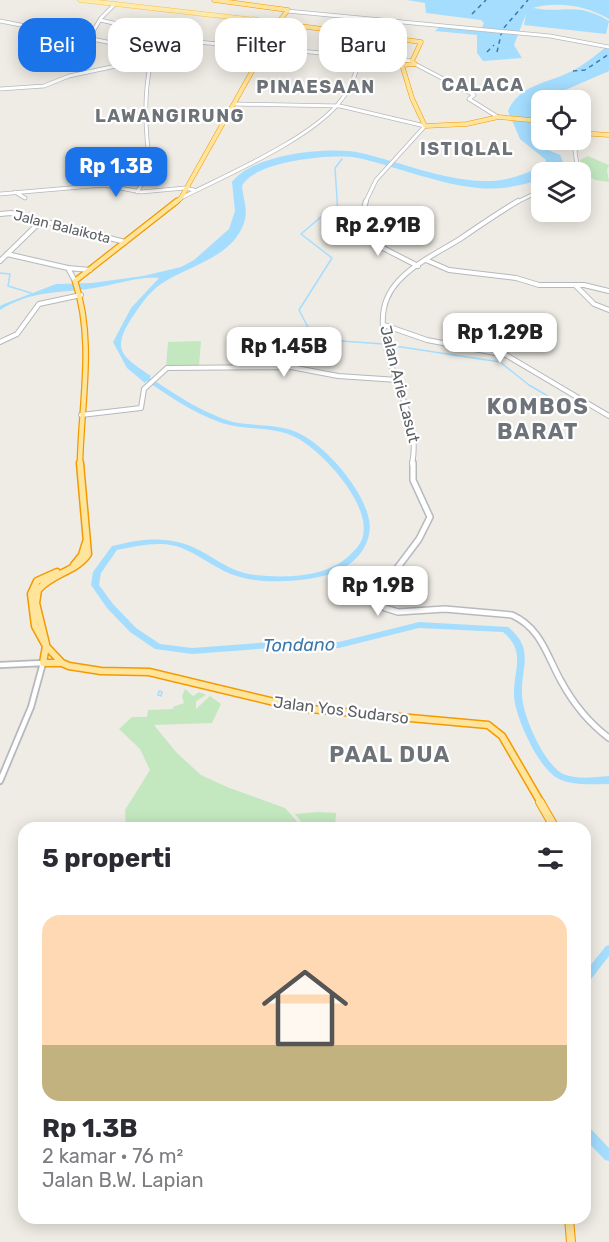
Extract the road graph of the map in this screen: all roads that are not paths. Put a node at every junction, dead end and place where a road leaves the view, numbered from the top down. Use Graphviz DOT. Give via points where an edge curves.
graph roads {
  1 [pos="80,0"];
  2 [pos="214,0"];
  3 [pos="116,5"];
  4 [pos="288,10"];
  5 [pos="241,18"];
  6 [pos="282,18"];
  7 [pos="100,19"];
  8 [pos="0,21"];
  9 [pos="108,21"];
  10 [pos="18,24"];
  11 [pos="96,25"];
  12 [pos="407,40"];
  13 [pos="609,47"];
  14 [pos="407,62"];
  15 [pos="414,63"];
  16 [pos="108,69"];
  17 [pos="148,72"];
  18 [pos="252,72"];
  19 [pos="356,72"];
  20 [pos="0,90"];
  21 [pos="469,99"];
  22 [pos="235,103"];
  23 [pos="338,106"];
  24 [pos="498,117"];
  25 [pos="531,120"];
  26 [pos="425,126"];
  27 [pos="591,134"];
  28 [pos="609,135"];
  29 [pos="186,186"];
  30 [pos="200,187"];
  31 [pos="194,190"];
  32 [pos="15,192"];
  33 [pos="137,192"];
  34 [pos="0,194"];
  35 [pos="531,195"];
  36 [pos="25,198"];
  37 [pos="181,198"];
  38 [pos="0,214"];
  39 [pos="41,221"];
  40 [pos="124,241"];
  41 [pos="7,254"];
  42 [pos="426,260"];
  43 [pos="0,261"];
  44 [pos="418,266"];
  45 [pos="68,268"];
  46 [pos="90,270"];
  47 [pos="75,282"];
  48 [pos="576,286"];
  49 [pos="609,291"];
  50 [pos="80,294"];
  51 [pos="609,310"];
  52 [pos="384,325"];
  53 [pos="0,342"];
  54 [pos="398,380"];
  55 [pos="81,415"];
  56 [pos="609,416"];
  57 [pos="46,645"];
  58 [pos="43,663"];
  59 [pos="62,663"];
  60 [pos="0,665"];
  61 [pos="609,738"];
  62 [pos="0,781"];
  63 [pos="552,822"];
  64 [pos="570,1224"];
  65 [pos="571,1242"];
  1 -- 3 [label="main road"];
  2 -- 4 [label="highway"];
  3 -- 5 [label="main road"];
  3 -- 7 [label="street"];
  4 -- 6 [label="highway"];
  4 -- 13 [label="main road" via="553,37"];
  7 -- 9 [label="street"];
  7 -- 11 [label="street"];
  8 -- 10 [label="street"];
  12 -- 15 [label="highway" via="421,42"];
  14 -- 15 [label="street"];
  15 -- 21 [label="main road" via="474,95"];
  15 -- 26 [label="highway" via="402,65"];
  16 -- 20 [label="main road" via="69,76 44,86"];
  17 -- 33 [label="street" via="146,141 151,170"];
  18 -- 22 [label="highway"];
  19 -- 23 [label="street"];
  21 -- 24 [label="main road"];
  21 -- 24 [label="main road"];
  22 -- 23 [label="main road"];
  22 -- 29 [label="highway"];
  23 -- 26 [label="main road"];
  23 -- 30 [label="street" via="305,133"];
  24 -- 25 [label="highway"];
  24 -- 26 [label="highway" via="467,124"];
  26 -- 44 [label="street" via="374,185 360,222 348,230"];
  27 -- 28 [label="highway"];
  29 -- 30 [label="street"];
  29 -- 31 [label="street"];
  29 -- 33 [label="street"];
  29 -- 37 [label="highway"];
  30 -- 31 [label="street"];
  31 -- 37 [label="street"];
  32 -- 33 [label="street" via="104,185"];
  32 -- 34 [label="street"];
  32 -- 36 [label="street"];
  35 -- 42 [label="main road, Jalan Arie Lasut"];
  37 -- 40 [label="highway"];
  38 -- 39 [label="main road, Jalan Balaikota"];
  39 -- 40 [label="main road, Jalan Balaikota"];
  39 -- 41 [label="main road"];
  40 -- 46 [label="highway"];
  41 -- 43 [label="main road"];
  41 -- 45 [label="street"];
  42 -- 44 [label="main road, Jalan Arie Lasut"];
  42 -- 48 [label="street" via="448,270 516,278 540,286"];
  44 -- 52 [label="main road, Jalan Arie Lasut" via="388,295"];
  45 -- 46 [label="street"];
  45 -- 47 [label="street"];
  46 -- 47 [label="highway"];
  47 -- 50 [label="highway"];
  48 -- 49 [label="street"];
  48 -- 51 [label="street" via="593,303"];
  50 -- 53 [label="street" via="39,304 17,334"];
  50 -- 55 [label="highway" via="88,349"];
  52 -- 54 [label="main road, Jalan Arie Lasut"];
  52 -- 56 [label="street" via="427,340 506,355"];
  54 -- 55 [label="street" via="338,376 291,367 163,369 144,389 139,408"];
  54 -- 61 [label="main road, Jalan Arie Lasut" via="416,438 412,479 430,517 421,539 378,592 380,602 398,612 445,609 521,618 542,643 583,714"];
  55 -- 57 [label="highway" via="80,467 86,541 78,562 43,577 33,588 30,600 35,627"];
  57 -- 58 [label="highway"];
  57 -- 59 [label="highway"];
  58 -- 59 [label="highway, Jalan Yos Sudarso"];
  58 -- 60 [label="street"];
  58 -- 62 [label="street" via="31,707"];
  59 -- 63 [label="highway, Jalan Yos Sudarso" via="101,671 183,678 251,699 298,708 488,725 502,736"];
  64 -- 65 [label="highway"];
}
